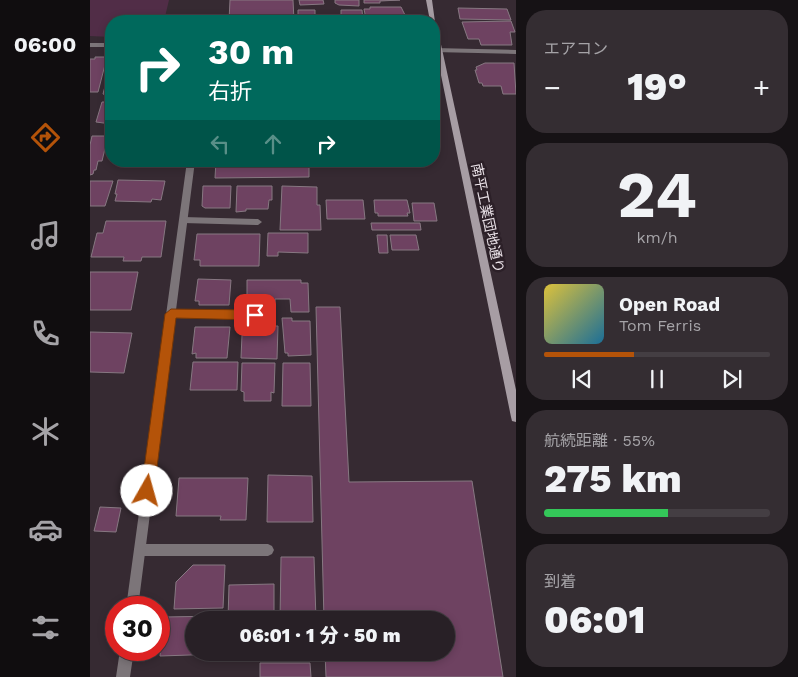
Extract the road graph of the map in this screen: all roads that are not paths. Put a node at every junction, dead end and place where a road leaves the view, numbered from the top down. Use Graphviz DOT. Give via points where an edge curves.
graph roads {
  1 [pos="429,0"];
  2 [pos="432,15"];
  3 [pos="90,45"];
  4 [pos="105,45"];
  5 [pos="440,50"];
  6 [pos="516,52"];
  7 [pos="440,68"];
  8 [pos="190,167"];
  9 [pos="183,220"];
  10 [pos="258,222"];
  11 [pos="171,314"];
  12 [pos="255,315"];
  13 [pos="516,417"];
  14 [pos="140,550"];
  15 [pos="268,550"];
  16 [pos="134,596"];
  17 [pos="125,661"];
  18 [pos="123,677"];
  1 -- 2 [label="street"];
  3 -- 4 [label="street"];
  5 -- 6 [label="street"];
  7 -- 13 [label="street, 南平工業団地通り"];
  8 -- 9 [label="street"];
  9 -- 10 [label="street"];
  9 -- 11 [label="street"];
  11 -- 12 [label="street"];
  11 -- 14 [label="street"];
  14 -- 15 [label="street"];
  14 -- 16 [label="street"];
  17 -- 18 [label="street"];
}
